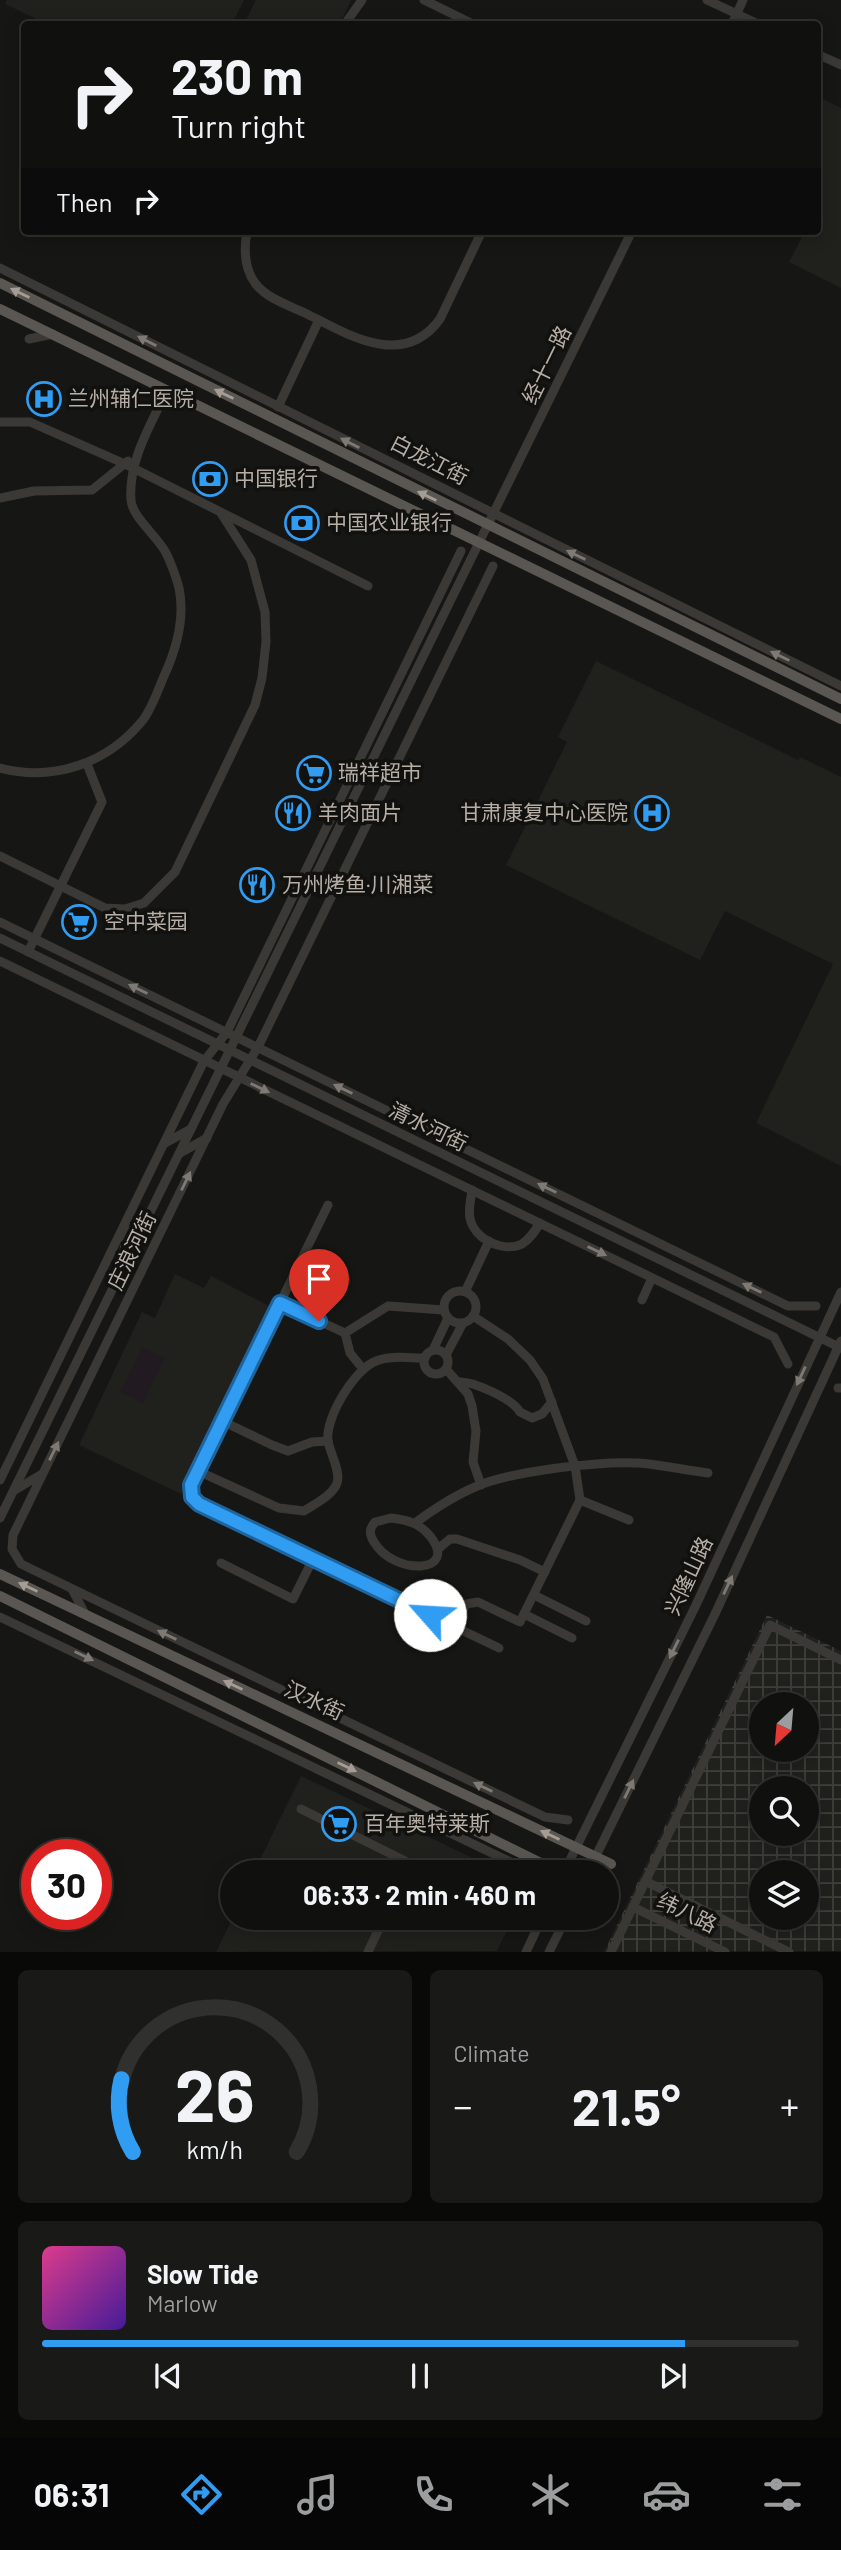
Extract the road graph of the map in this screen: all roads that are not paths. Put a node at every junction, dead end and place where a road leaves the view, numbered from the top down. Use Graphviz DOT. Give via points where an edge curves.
graph roads {
  1 [pos="362,0"];
  2 [pos="424,0"];
  3 [pos="707,0"];
  4 [pos="743,0"];
  5 [pos="737,14"];
  6 [pos="347,21"];
  7 [pos="467,21"];
  8 [pos="734,21"];
  9 [pos="752,21"];
  10 [pos="821,56"];
  11 [pos="841,65"];
  12 [pos="247,235"];
  13 [pos="480,235"];
  14 [pos="630,235"];
  15 [pos="0,268"];
  16 [pos="0,283"];
  17 [pos="0,309"];
  18 [pos="319,320"];
  19 [pos="53,334"];
  20 [pos="29,339"];
  21 [pos="167,390"];
  22 [pos="278,407"];
  23 [pos="0,422"];
  24 [pos="129,466"];
  25 [pos="0,498"];
  26 [pos="221,513"];
  27 [pos="494,514"];
  28 [pos="488,526"];
  29 [pos="481,542"];
  30 [pos="461,551"];
  31 [pos="493,566"];
  32 [pos="368,586"];
  33 [pos="841,686"];
  34 [pos="841,699"];
  35 [pos="841,719"];
  36 [pos="87,764"];
  37 [pos="0,768"];
  38 [pos="0,856"];
  39 [pos="60,886"];
  40 [pos="0,922"];
  41 [pos="0,938"];
  42 [pos="34,939"];
  43 [pos="28,952"];
  44 [pos="0,961"];
  45 [pos="227,1032"];
  46 [pos="236,1037"];
  47 [pos="217,1044"];
  48 [pos="258,1047"];
  49 [pos="229,1051"];
  50 [pos="250,1060"];
  51 [pos="204,1061"];
  52 [pos="220,1069"];
  53 [pos="239,1078"];
  54 [pos="191,1129"];
  55 [pos="207,1138"];
  56 [pos="164,1143"];
  57 [pos="179,1154"];
  58 [pos="472,1190"];
  59 [pos="328,1205"];
  60 [pos="125,1223"];
  61 [pos="540,1223"];
  62 [pos="489,1241"];
  63 [pos="124,1262"];
  64 [pos="652,1278"];
  65 [pos="465,1292"];
  66 [pos="841,1292"];
  67 [pos="642,1300"];
  68 [pos="280,1303"];
  69 [pos="816,1306"];
  70 [pos="446,1314"];
  71 [pos="473,1316"];
  72 [pos="463,1323"];
  73 [pos="345,1333"];
  74 [pos="819,1337"];
  75 [pos="840,1345"];
  76 [pos="433,1350"];
  77 [pos="446,1355"];
  78 [pos="425,1358"];
  79 [pos="788,1364"];
  80 [pos="363,1369"];
  81 [pos="446,1369"];
  82 [pos="458,1382"];
  83 [pos="552,1402"];
  84 [pos="222,1421"];
  85 [pos="328,1441"];
  86 [pos="28,1461"];
  87 [pos="575,1466"];
  88 [pos="198,1472"];
  89 [pos="43,1473"];
  90 [pos="708,1473"];
  91 [pos="1,1478"];
  92 [pos="481,1485"];
  93 [pos="13,1490"];
  94 [pos="580,1500"];
  95 [pos="0,1518"];
  96 [pos="629,1520"];
  97 [pos="415,1523"];
  98 [pos="438,1549"];
  99 [pos="313,1559"];
  100 [pos="221,1563"];
  101 [pos="545,1572"];
  102 [pos="0,1574"];
  103 [pos="72,1589"];
  104 [pos="0,1595"];
  105 [pos="534,1595"];
  106 [pos="53,1599"];
  107 [pos="524,1614"];
  108 [pos="85,1615"];
  109 [pos="0,1617"];
  110 [pos="45,1617"];
  111 [pos="586,1621"];
  112 [pos="64,1627"];
  113 [pos="454,1627"];
  114 [pos="572,1638"];
  115 [pos="56,1643"];
  116 [pos="499,1648"];
  117 [pos="841,1660"];
  118 [pos="278,1688"];
  119 [pos="257,1696"];
  120 [pos="306,1747"];
  121 [pos="278,1750"];
  122 [pos="301,1809"];
  123 [pos="568,1820"];
  124 [pos="577,1848"];
  125 [pos="596,1857"];
  126 [pos="394,1860"];
  127 [pos="507,1860"];
  128 [pos="537,1860"];
  129 [pos="570,1860"];
  130 [pos="594,1860"];
  131 [pos="602,1860"];
  132 [pos="645,1881"];
  133 [pos="633,1907"];
  134 [pos="378,1930"];
  135 [pos="536,1930"];
  136 [pos="560,1930"];
  137 [pos="368,1951"];
  138 [pos="526,1951"];
  139 [pos="550,1951"];
  140 [pos="611,1951"];
  141 [pos="725,1951"];
  142 [pos="789,1951"];
  1 -- 6 [label="street"];
  2 -- 7 [label="street"];
  3 -- 5 [label="street"];
  4 -- 5 [label="street"];
  5 -- 8 [label="street"];
  5 -- 9 [label="street"];
  10 -- 11 [label="street"];
  12 -- 18 [label="street" via="248,271 256,285"];
  13 -- 18 [label="street" via="440,319 424,336 388,346 367,343"];
  14 -- 27 [label="street, 经十一路"];
  22 -- 15 [label="street, 白龙江街, one-way"];
  28 -- 16 [label="main road, 白龙江街, one-way"];
  17 -- 19 [label="main road"];
  18 -- 22 [label="street"];
  19 -- 20 [label="street"];
  19 -- 21 [label="main road"];
  21 -- 24 [label="street"];
  21 -- 29 [label="main road"];
  27 -- 22 [label="street, 白龙江街, one-way"];
  23 -- 24 [label="street" via="30,422"];
  24 -- 25 [label="street" via="92,490 34,491"];
  24 -- 26 [label="street"];
  24 -- 36 [label="street" via="131,504 166,552 179,590 180,629 145,718 119,745"];
  26 -- 32 [label="street"];
  26 -- 39 [label="street" via="251,560 265,612 266,642 255,705 175,872 144,903 119,910 106,908"];
  27 -- 28 [label="street, 经十一路"];
  33 -- 27 [label="street, 白龙江街, one-way"];
  28 -- 29 [label="street, 经十一路"];
  28 -- 34 [label="main road, 白龙江街"];
  29 -- 35 [label="main road"];
  29 -- 46 [label="street, 经十一路"];
  30 -- 45 [label="street"];
  31 -- 48 [label="street, 庄浪河街"];
  36 -- 37 [label="street" via="45,774"];
  36 -- 39 [label="street" via="102,803"];
  38 -- 39 [label="street"];
  39 -- 42 [label="street"];
  40 -- 42 [label="street"];
  41 -- 43 [label="street, 清水河街"];
  42 -- 43 [label="street"];
  45 -- 42 [label="street, one-way"];
  43 -- 47 [label="street, 清水河街"];
  44 -- 51 [label="street"];
  45 -- 46 [label="street"];
  45 -- 47 [label="street"];
  46 -- 48 [label="street"];
  46 -- 49 [label="street, 经十一路"];
  47 -- 49 [label="street, 清水河街"];
  47 -- 51 [label="street"];
  48 -- 50 [label="street, 庄浪河街"];
  69 -- 48 [label="street, one-way" via="788,1306"];
  49 -- 50 [label="street, 清水河街"];
  49 -- 52 [label="street, 经十一路"];
  50 -- 53 [label="street, 庄浪河街"];
  50 -- 74 [label="street, 清水河街"];
  51 -- 52 [label="street"];
  51 -- 56 [label="street"];
  52 -- 53 [label="street"];
  52 -- 54 [label="street, 经十一路"];
  53 -- 55 [label="street, 庄浪河街"];
  53 -- 58 [label="street, one-way"];
  54 -- 56 [label="street"];
  54 -- 57 [label="street, 经十一路"];
  55 -- 57 [label="street"];
  89 -- 55 [label="street, 庄浪河街, one-way"];
  56 -- 60 [label="street"];
  57 -- 63 [label="street, 经十一路"];
  58 -- 61 [label="street"];
  58 -- 62 [label="street" via="474,1230"];
  59 -- 68 [label="street"];
  60 -- 63 [label="street"];
  60 -- 91 [label="street"];
  61 -- 62 [label="street" via="520,1245"];
  61 -- 64 [label="street, one-way"];
  62 -- 65 [label="street"];
  63 -- 86 [label="street, 经十一路"];
  64 -- 67 [label="street"];
  64 -- 79 [label="street" via="774,1337"];
  65 -- 70 [label="street" via="449,1295 444,1302"];
  65 -- 71 [label="street" via="474,1300"];
  66 -- 74 [label="street, 兴隆山路"];
  68 -- 73 [label="street"];
  68 -- 84 [label="street"];
  70 -- 72 [label="street"];
  70 -- 73 [label="street" via="388,1306"];
  70 -- 76 [label="street"];
  71 -- 72 [label="street"];
  71 -- 83 [label="street" via="530,1360"];
  72 -- 77 [label="street"];
  73 -- 80 [label="street" via="350,1353"];
  74 -- 75 [label="street, 清水河街"];
  74 -- 124 [label="street, 兴隆山路, one-way" via="696,1605"];
  125 -- 75 [label="street, 兴隆山路, one-way"];
  76 -- 77 [label="street"];
  76 -- 78 [label="street"];
  77 -- 81 [label="street"];
  78 -- 80 [label="street" via="384,1358"];
  78 -- 81 [label="street" via="432,1373"];
  80 -- 85 [label="street" via="327,1426"];
  81 -- 82 [label="street"];
  82 -- 83 [label="street" via="468,1381 532,1418"];
  82 -- 92 [label="street" via="468,1394 475,1418 472,1462"];
  83 -- 87 [label="street"];
  84 -- 85 [label="street" via="288,1451"];
  84 -- 88 [label="street"];
  85 -- 88 [label="street" via="338,1479 335,1487 304,1511 279,1507"];
  86 -- 91 [label="street"];
  86 -- 93 [label="street, 经十一路"];
  87 -- 90 [label="street" via="638,1463"];
  87 -- 92 [label="street"];
  87 -- 94 [label="street"];
  88 -- 99 [label="street" via="190,1488 196,1502"];
  89 -- 93 [label="street"];
  89 -- 103 [label="street, 庄浪河街" via="13,1535 12,1549 22,1564"];
  92 -- 97 [label="street"];
  93 -- 95 [label="street, 经十一路"];
  94 -- 96 [label="street"];
  94 -- 101 [label="street"];
  97 -- 98 [label="street"];
  97 -- 98 [label="street" via="391,1518 378,1521 371,1527 371,1537 383,1555 404,1565 431,1563 437,1559"];
  98 -- 101 [label="street" via="457,1539"];
  99 -- 100 [label="street" via="293,1599"];
  99 -- 113 [label="street"];
  101 -- 105 [label="street"];
  106 -- 102 [label="main road, 汉水街, one-way"];
  103 -- 108 [label="street"];
  118 -- 103 [label="street, one-way"];
  104 -- 110 [label="main road"];
  105 -- 107 [label="street"];
  105 -- 111 [label="street"];
  106 -- 108 [label="main road, 汉水街"];
  106 -- 110 [label="main road"];
  107 -- 113 [label="street" via="520,1622 478,1602 466,1604"];
  107 -- 114 [label="street"];
  119 -- 108 [label="main road, 汉水街, one-way"];
  109 -- 115 [label="street"];
  110 -- 112 [label="main road"];
  112 -- 115 [label="street"];
  112 -- 120 [label="main road"];
  113 -- 116 [label="street"];
  115 -- 121 [label="street, one-way"];
  117 -- 132 [label="street" via="770,1626"];
  118 -- 119 [label="street"];
  123 -- 118 [label="street, one-way" via="545,1816"];
  124 -- 119 [label="main road, 汉水街, one-way"];
  120 -- 121 [label="street"];
  120 -- 128 [label="main road, one-way"];
  121 -- 127 [label="street"];
  122 -- 126 [label="street"];
  124 -- 125 [label="main road, 汉水街"];
  124 -- 129 [label="street, 兴隆山路"];
  125 -- 130 [label="street, 兴隆山路"];
  125 -- 131 [label="main road, 汉水街"];
  132 -- 133 [label="street"];
  132 -- 142 [label="street, 纬八路"];
  133 -- 140 [label="street"];
  133 -- 141 [label="street, 纬八路"];
  134 -- 137 [label="street"];
  135 -- 138 [label="street"];
  136 -- 139 [label="street"];
}
